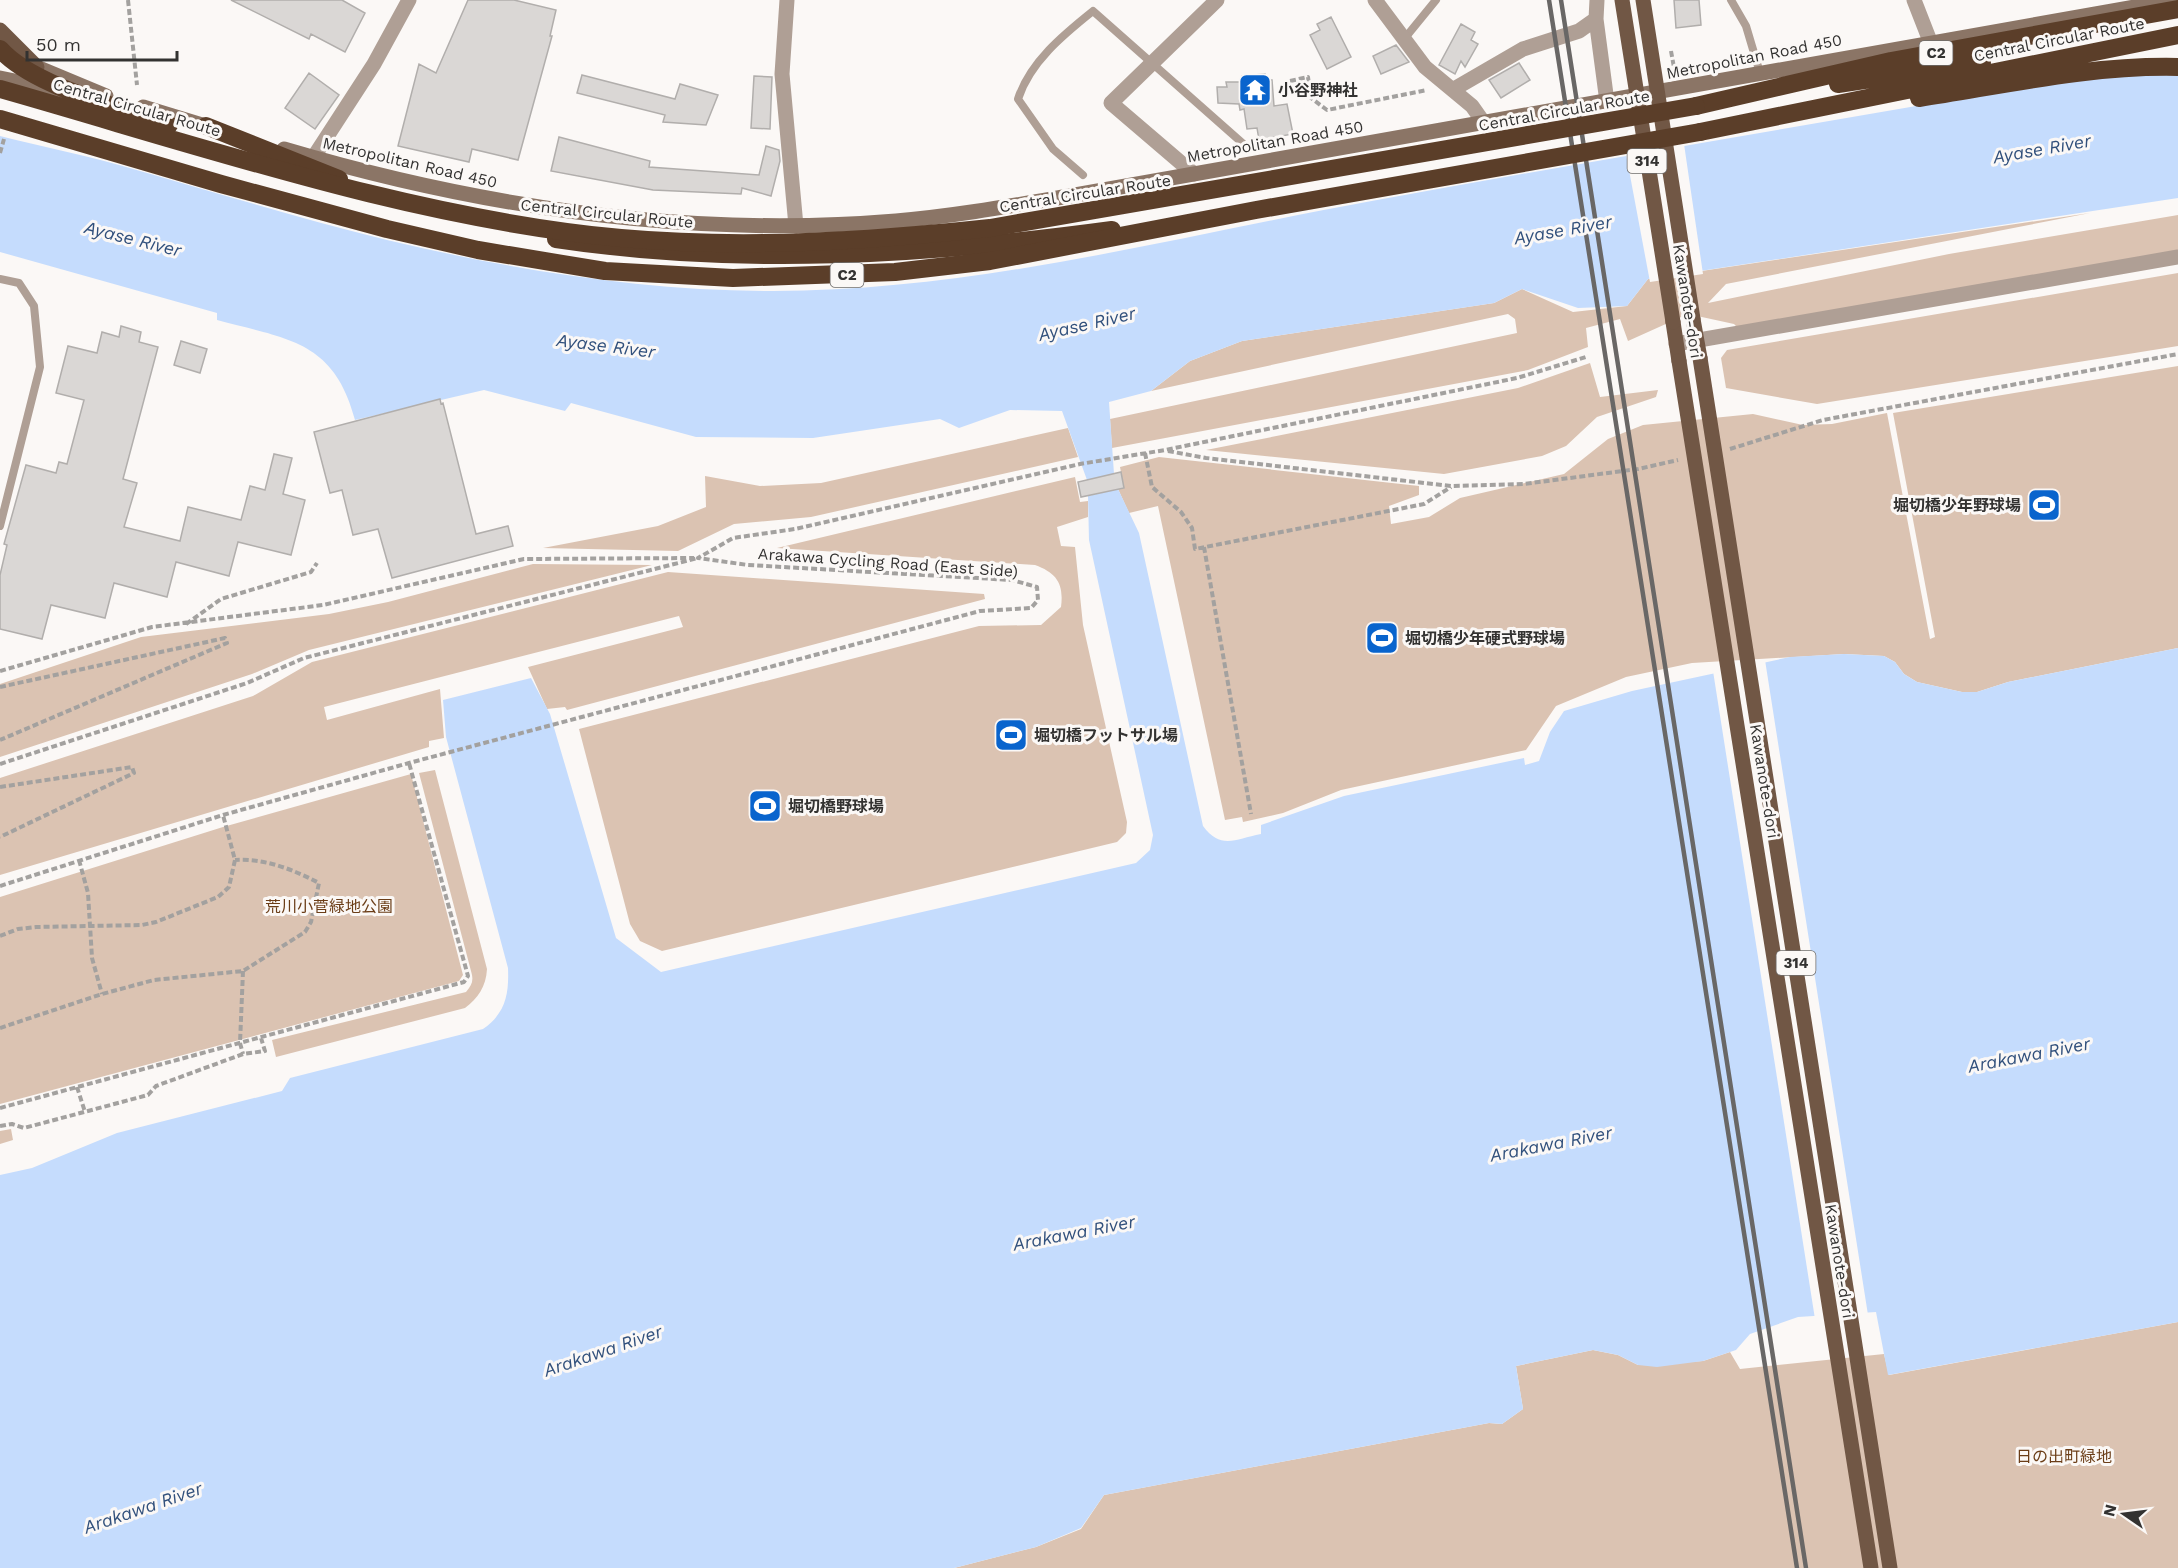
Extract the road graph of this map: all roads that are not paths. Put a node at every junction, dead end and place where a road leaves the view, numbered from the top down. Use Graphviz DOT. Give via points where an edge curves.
graph roads {
  1 [pos="409,0"];
  2 [pos="787,0"];
  3 [pos="1217,0"];
  4 [pos="1375,0"];
  5 [pos="1436,0"];
  6 [pos="1597,0"];
  7 [pos="1622,0"];
  8 [pos="1643,0"];
  9 [pos="1731,0"];
  10 [pos="1914,0"];
  11 [pos="2174,0"];
  12 [pos="2119,5"];
  13 [pos="2178,9"];
  14 [pos="1596,19"];
  15 [pos="0,30"];
  16 [pos="2178,35"];
  17 [pos="1405,38"];
  18 [pos="2178,40"];
  19 [pos="1930,41"];
  20 [pos="0,49"];
  21 [pos="0,54"];
  22 [pos="1151,63"];
  23 [pos="37,67"];
  24 [pos="2178,67"];
  25 [pos="1760,73"];
  26 [pos="0,78"];
  27 [pos="1451,87"];
  28 [pos="0,89"];
  29 [pos="109,97"];
  30 [pos="1607,102"];
  31 [pos="1696,106"];
  32 [pos="1484,123"];
  33 [pos="3,126"];
  34 [pos="206,126"];
  35 [pos="1700,132"];
  36 [pos="1248,148"];
  37 [pos="313,158"];
  38 [pos="295,172"];
  39 [pos="1194,174"];
  40 [pos="1083,175"];
  41 [pos="1256,210"];
  42 [pos="796,225"];
  43 [pos="2178,257"];
  44 [pos="0,279"];
  45 [pos="1697,340"];
  46 [pos="1676,344"];
  47 [pos="0,526"];
  48 [pos="1871,1568"];
  49 [pos="1890,1568"];
  1 -- 37 [label="street" via="374,64"];
  2 -- 42 [label="street" via="782,74"];
  3 -- 22 [label="street"];
  4 -- 17 [label="street"];
  5 -- 17 [label="lane"];
  6 -- 14 [label="street"];
  7 -- 46 [label="main road, Kawanote-dori / 314, bridge"];
  8 -- 45 [label="main road, Kawanote-dori / 314, bridge"];
  9 -- 25 [label="lane" via="1746,26"];
  10 -- 19 [label="street"];
  11 -- 12 [label="main road, Metropolitan Road 450"];
  12 -- 19 [label="main road, Metropolitan Road 450"];
  13 -- 31 [label="highway, Central Circular Route / C2" via="1891,61"];
  14 -- 27 [label="street" via="1579,31 1523,49"];
  14 -- 30 [label="street"];
  15 -- 23 [label="main road"];
  16 -- 35 [label="highway, Central Circular Route / C2"];
  17 -- 27 [label="street" via="1425,67"];
  18 -- 31 [label="highway" via="2072,48"];
  19 -- 25 [label="main road, Metropolitan Road 450"];
  20 -- 38 [label="highway, bridge" via="26,70 57,84"];
  21 -- 23 [label="main road"];
  22 -- 36 [label="lane"];
  22 -- 39 [label="street" via="1112,103"];
  22 -- 40 [label="lane" via="1093,11 1057,40 1022,86 1018,99 1053,149"];
  23 -- 29 [label="main road"];
  24 -- 35 [label="highway, Central Circular Route / C2" via="2077,74"];
  25 -- 30 [label="main road, Metropolitan Road 450"];
  26 -- 29 [label="main road"];
  27 -- 32 [label="street"];
  28 -- 38 [label="highway, Central Circular Route / C2, bridge"];
  29 -- 34 [label="main road, Metropolitan Road 450"];
  30 -- 32 [label="main road, Metropolitan Road 450"];
  31 -- 38 [label="highway, Central Circular Route / C2, bridge" via="1001,226 893,239 732,244 620,238 511,223"];
  32 -- 39 [label="main road, Metropolitan Road 450"];
  33 -- 41 [label="highway, Central Circular Route / C2, bridge" via="398,231 545,262 657,275 733,278 895,272 1001,259"];
  34 -- 37 [label="main road, Metropolitan Road 450"];
  34 -- 41 [label="highway, bridge" via="331,176 449,215 526,234 616,247 761,256 846,254 984,245"];
  35 -- 41 [label="highway, Central Circular Route / C2, bridge"];
  37 -- 42 [label="main road, Metropolitan Road 450" via="508,203 602,217 693,225"];
  39 -- 42 [label="main road, Metropolitan Road 450" via="990,210 896,221"];
  43 -- 45 [label="street"];
  44 -- 47 [label="lane" via="19,283 34,306 40,367"];
  45 -- 46 [label="street"];
  45 -- 49 [label="main road, Kawanote-dori / 314, bridge"];
  46 -- 48 [label="main road, Kawanote-dori / 314, bridge"];
}
